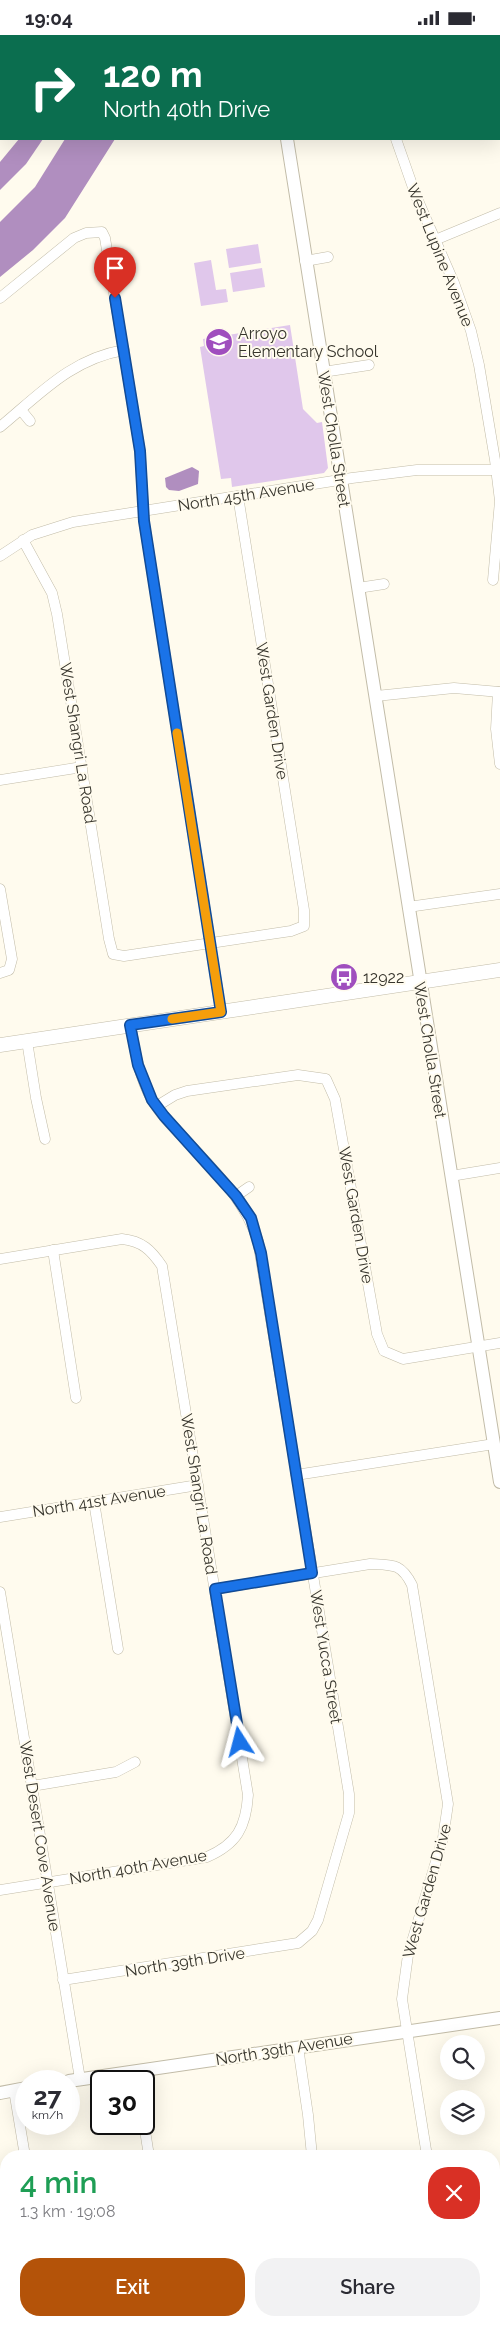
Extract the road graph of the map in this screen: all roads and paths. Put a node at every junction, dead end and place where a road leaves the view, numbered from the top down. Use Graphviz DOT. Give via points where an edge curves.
graph roads {
  1 [pos="287,140"];
  2 [pos="396,140"];
  3 [pos="500,213"];
  4 [pos="435,240"];
  5 [pos="328,257"];
  6 [pos="305,261"];
  7 [pos="0,298"];
  8 [pos="124,350"];
  9 [pos="369,365"];
  10 [pos="323,373"];
  11 [pos="21,409"];
  12 [pos="30,421"];
  13 [pos="0,427"];
  14 [pos="498,470"];
  15 [pos="340,479"];
  16 [pos="238,496"];
  17 [pos="143,511"];
  18 [pos="23,540"];
  19 [pos="0,556"];
  20 [pos="493,580"];
  21 [pos="384,584"];
  22 [pos="358,588"];
  23 [pos="499,693"];
  24 [pos="376,696"];
  25 [pos="500,764"];
  26 [pos="82,767"];
  27 [pos="0,780"];
  28 [pos="0,889"];
  29 [pos="500,894"];
  30 [pos="408,907"];
  31 [pos="210,942"];
  32 [pos="500,970"];
  33 [pos="5,971"];
  34 [pos="419,982"];
  35 [pos="221,1012"];
  36 [pos="130,1025"];
  37 [pos="27,1041"];
  38 [pos="0,1045"];
  39 [pos="157,1106"];
  40 [pos="45,1139"];
  41 [pos="500,1168"];
  42 [pos="451,1176"];
  43 [pos="249,1187"];
  44 [pos="236,1196"];
  45 [pos="53,1250"];
  46 [pos="0,1259"];
  47 [pos="500,1343"];
  48 [pos="478,1346"];
  49 [pos="76,1398"];
  50 [pos="494,1444"];
  51 [pos="296,1475"];
  52 [pos="500,1482"];
  53 [pos="198,1485"];
  54 [pos="94,1502"];
  55 [pos="0,1517"];
  56 [pos="312,1573"];
  57 [pos="215,1589"];
  58 [pos="0,1592"];
  59 [pos="4,1635"];
  60 [pos="118,1649"];
  61 [pos="136,1762"];
  62 [pos="32,1786"];
  63 [pos="238,1834"];
  64 [pos="47,1882"];
  65 [pos="0,1890"];
  66 [pos="305,1938"];
  67 [pos="63,1980"];
  68 [pos="500,2018"];
  69 [pos="406,2031"];
  70 [pos="298,2047"];
  71 [pos="73,2070"];
  72 [pos="155,2073"];
  73 [pos="15,2090"];
  74 [pos="0,2093"];
  75 [pos="23,2135"];
  76 [pos="146,2135"];
  77 [pos="25,2150"];
  78 [pos="148,2150"];
  79 [pos="311,2150"];
  80 [pos="425,2150"];
  1 -- 6 [label="street, West Cholla Street"];
  2 -- 4 [label="street, West Lupine Avenue"];
  3 -- 4 [label="street"];
  4 -- 14 [label="street, West Lupine Avenue" via="471,331"];
  5 -- 6 [label="street"];
  6 -- 10 [label="street, West Cholla Street"];
  7 -- 8 [label="street" via="74,238 102,232"];
  8 -- 11 [label="street" via="98,355 73,367"];
  8 -- 17 [label="street" via="140,451"];
  9 -- 10 [label="street"];
  10 -- 15 [label="street, West Cholla Street"];
  11 -- 12 [label="street"];
  11 -- 13 [label="street"];
  14 -- 15 [label="street, North 45th Avenue" via="417,470"];
  14 -- 20 [label="street, West Lupine Avenue" via="499,517"];
  15 -- 16 [label="street, North 45th Avenue"];
  15 -- 22 [label="street, West Cholla Street"];
  16 -- 17 [label="street, North 45th Avenue"];
  16 -- 31 [label="street, West Garden Drive" via="304,926 291,931"];
  17 -- 18 [label="street, North 45th Avenue" via="73,522"];
  17 -- 31 [label="street"];
  18 -- 19 [label="street, North 45th Avenue"];
  18 -- 26 [label="street, West Shangri La Road" via="52,593"];
  21 -- 22 [label="street"];
  22 -- 24 [label="street, West Cholla Street"];
  23 -- 24 [label="street" via="454,688"];
  23 -- 25 [label="street" via="496,729"];
  24 -- 30 [label="street, West Cholla Street"];
  26 -- 27 [label="street"];
  26 -- 31 [label="street, West Shangri La Road" via="114,954 124,956"];
  28 -- 33 [label="street" via="12,959"];
  29 -- 30 [label="street"];
  30 -- 34 [label="street, West Cholla Street"];
  31 -- 35 [label="street"];
  32 -- 34 [label="main road"];
  34 -- 35 [label="main road"];
  34 -- 42 [label="street, West Cholla Street"];
  35 -- 36 [label="main road"];
  36 -- 37 [label="main road"];
  36 -- 39 [label="street, West Yucca Street" via="144,1083"];
  37 -- 38 [label="main road"];
  37 -- 40 [label="street"];
  39 -- 44 [label="street, West Yucca Street"];
  39 -- 48 [label="street, West Garden Drive" via="187,1091 298,1075 326,1079 335,1099 376,1334 384,1351 403,1359"];
  41 -- 42 [label="street"];
  42 -- 48 [label="street, West Cholla Street"];
  43 -- 44 [label="street"];
  44 -- 51 [label="street, West Yucca Street" via="251,1218 261,1253"];
  45 -- 46 [label="street"];
  45 -- 49 [label="street"];
  45 -- 53 [label="street, West Shangri La Road" via="122,1239 136,1240 147,1247 162,1266"];
  47 -- 48 [label="street"];
  48 -- 50 [label="street, West Cholla Street"];
  50 -- 51 [label="street"];
  50 -- 52 [label="street, West Cholla Street"];
  51 -- 56 [label="street, West Yucca Street"];
  53 -- 54 [label="street, North 41st Avenue"];
  53 -- 57 [label="street, West Shangri La Road"];
  54 -- 55 [label="street, North 41st Avenue"];
  54 -- 60 [label="street"];
  56 -- 57 [label="street"];
  56 -- 66 [label="street, West Yucca Street" via="350,1805 318,1920"];
  56 -- 69 [label="street, West Garden Drive" via="370,1564 391,1565 402,1569 412,1585 448,1804 443,1838 408,1955 402,1999"];
  57 -- 63 [label="street, West Shangri La Road" via="248,1795 247,1811"];
  58 -- 59 [label="street, West Desert Cove Avenue"];
  59 -- 62 [label="street, West Desert Cove Avenue"];
  61 -- 62 [label="street" via="116,1772"];
  62 -- 64 [label="street, West Desert Cove Avenue"];
  63 -- 64 [label="street, North 40th Avenue" via="220,1851 195,1861"];
  64 -- 65 [label="street, North 40th Avenue"];
  64 -- 67 [label="street, West Desert Cove Avenue"];
  66 -- 67 [label="street, North 39th Drive" via="287,1946"];
  67 -- 71 [label="street, West Desert Cove Avenue"];
  68 -- 69 [label="street, North 39th Avenue"];
  69 -- 70 [label="street, North 39th Avenue"];
  69 -- 80 [label="street, West Garden Drive"];
  70 -- 72 [label="street, North 39th Avenue"];
  70 -- 79 [label="street"];
  73 -- 74 [label="street"];
  75 -- 77 [label="street"];
  76 -- 78 [label="street"];
}
